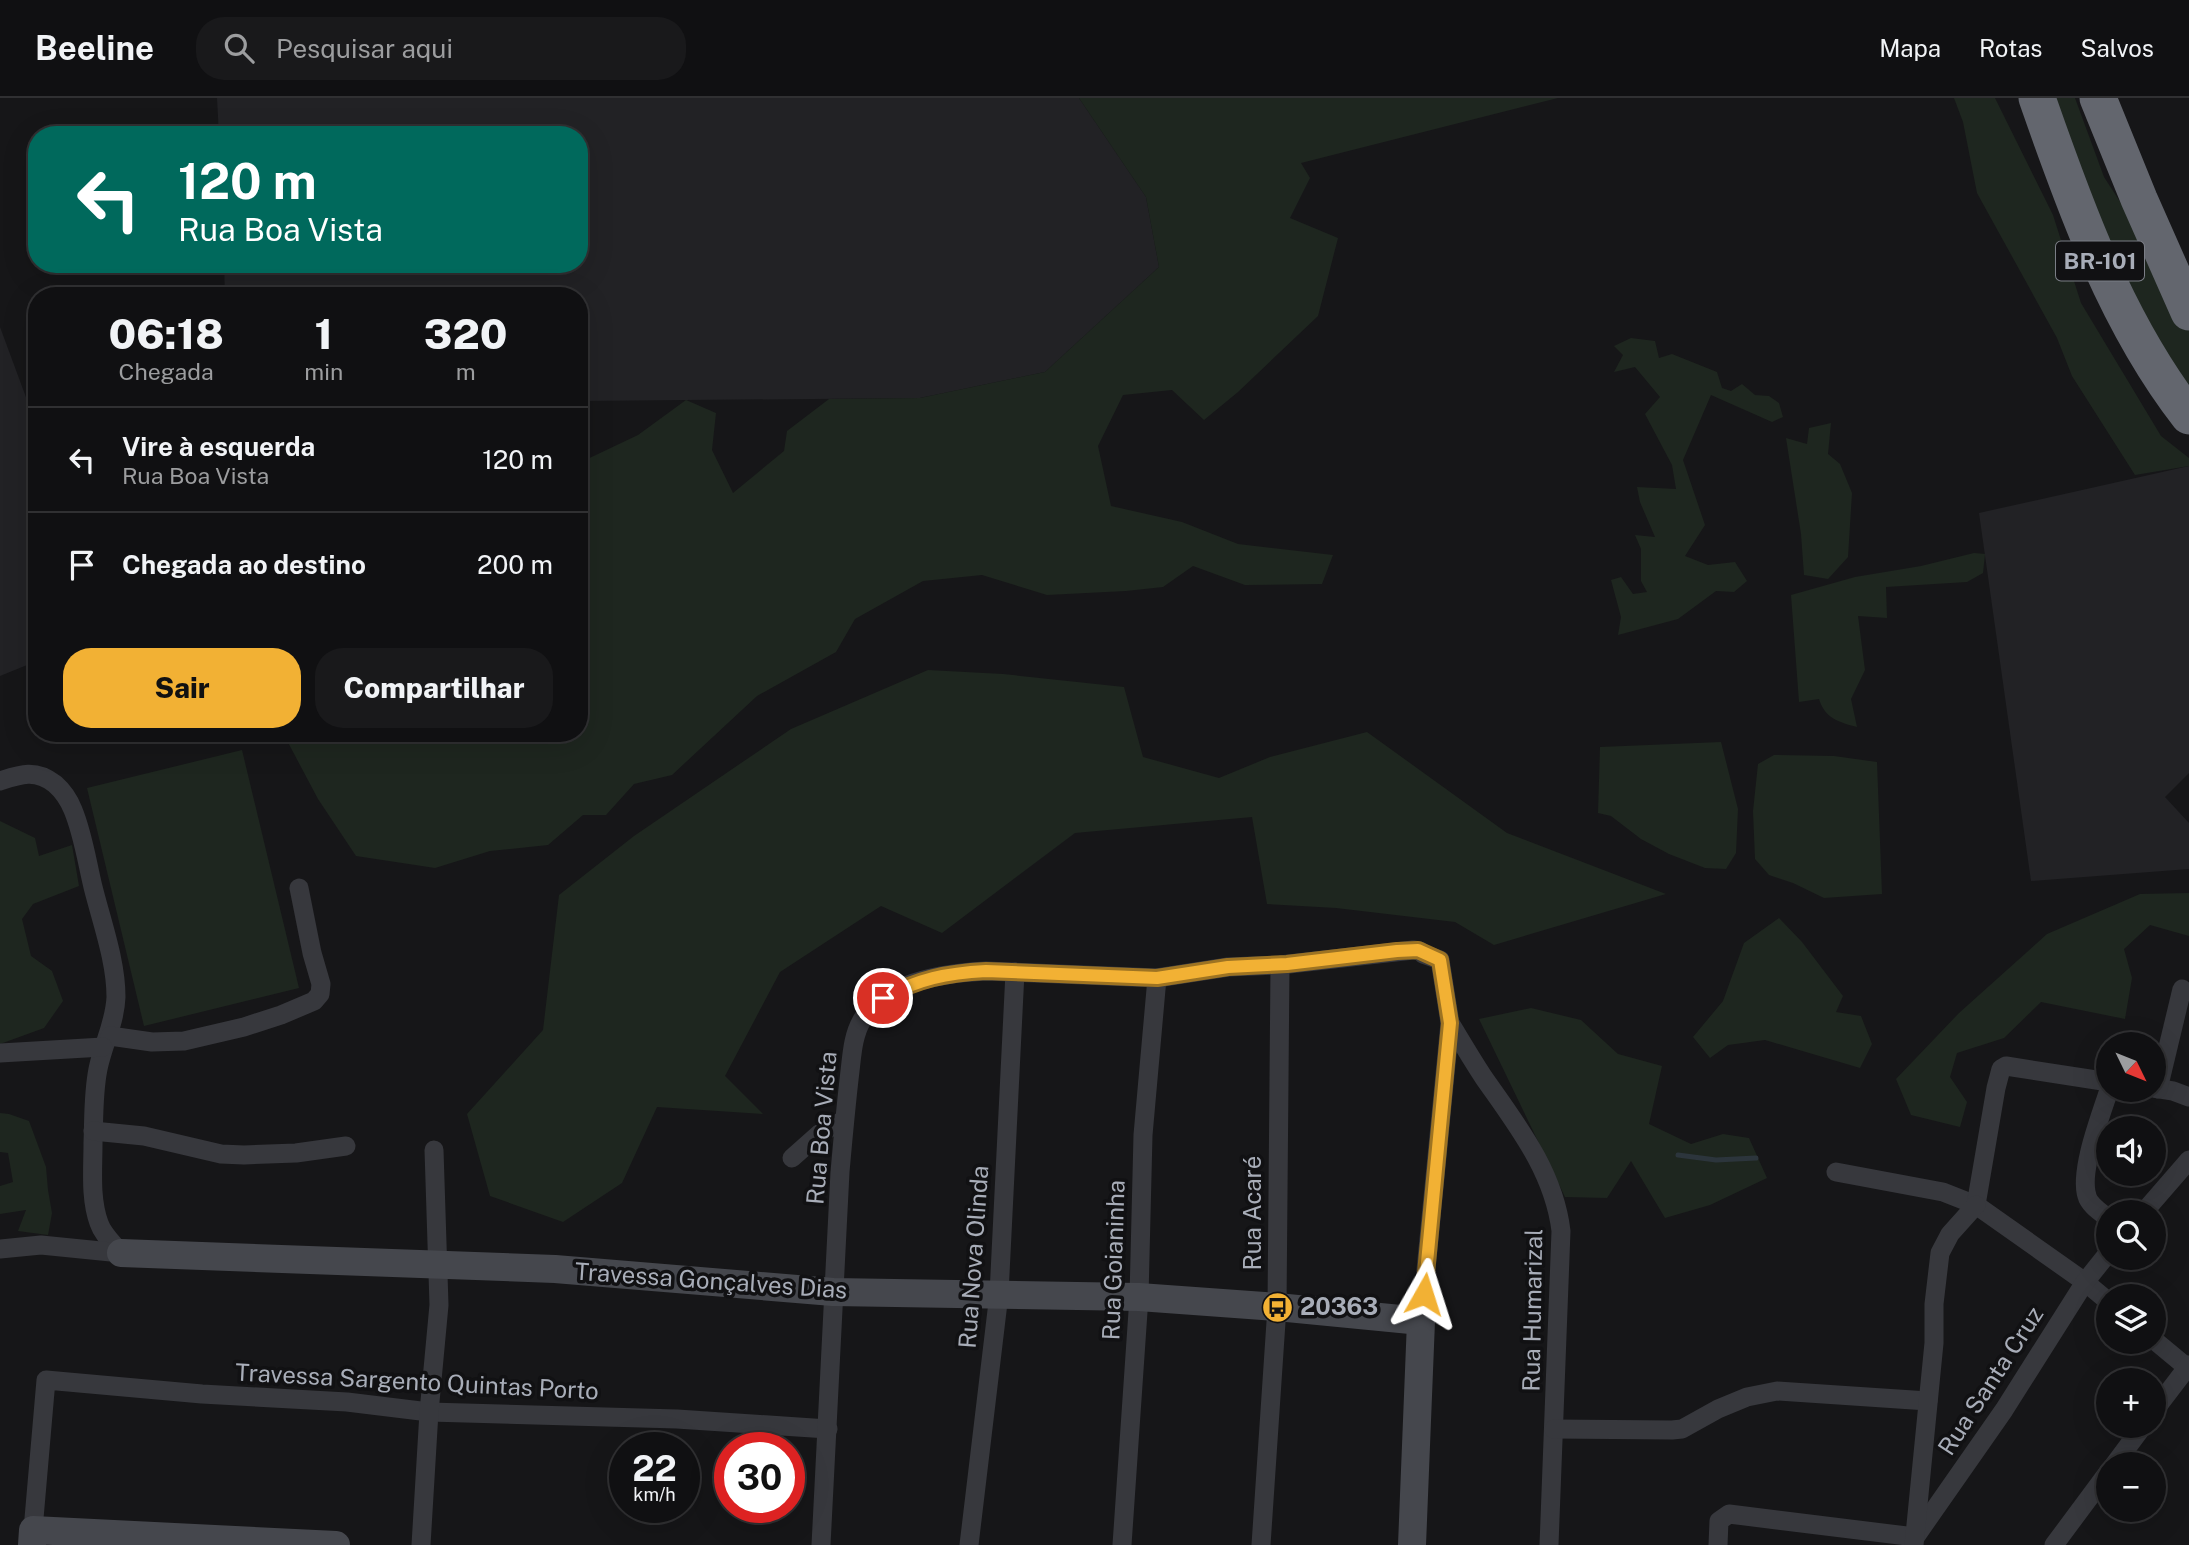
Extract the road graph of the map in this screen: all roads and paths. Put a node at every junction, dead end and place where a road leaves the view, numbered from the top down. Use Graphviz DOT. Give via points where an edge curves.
graph roads {
  1 [pos="2037,98"];
  2 [pos="2098,98"];
  3 [pos="2189,312"];
  4 [pos="2189,416"];
  5 [pos="0,781"];
  6 [pos="299,888"];
  7 [pos="1280,965"];
  8 [pos="1014,972"];
  9 [pos="1157,978"];
  10 [pos="2182,989"];
  11 [pos="1450,1023"];
  12 [pos="106,1041"];
  13 [pos="2166,1050"];
  14 [pos="0,1053"];
  15 [pos="2096,1080"];
  16 [pos="2166,1090"];
  17 [pos="2189,1097"];
  18 [pos="2105,1102"];
  19 [pos="844,1119"];
  20 [pos="93,1131"];
  21 [pos="346,1146"];
  22 [pos="434,1150"];
  23 [pos="792,1158"];
  24 [pos="2189,1160"];
  25 [pos="1836,1172"];
  26 [pos="2154,1200"];
  27 [pos="1976,1205"];
  28 [pos="2096,1207"];
  29 [pos="0,1249"];
  30 [pos="121,1252"];
  31 [pos="438,1264"];
  32 [pos="2096,1268"];
  33 [pos="2085,1282"];
  34 [pos="2096,1291"];
  35 [pos="833,1292"];
  36 [pos="999,1294"];
  37 [pos="1139,1297"];
  38 [pos="1277,1307"];
  39 [pos="1421,1321"];
  40 [pos="2166,1350"];
  41 [pos="2188,1367"];
  42 [pos="2166,1395"];
  43 [pos="1928,1401"];
  44 [pos="429,1412"];
  45 [pos="828,1429"];
  46 [pos="1554,1429"];
  47 [pos="2096,1488"];
  48 [pos="33,1537"];
  49 [pos="1915,1541"];
  50 [pos="241,1542"];
  51 [pos="336,1545"];
  52 [pos="421,1545"];
  53 [pos="821,1545"];
  54 [pos="969,1545"];
  55 [pos="1122,1545"];
  56 [pos="1261,1545"];
  57 [pos="1412,1545"];
  58 [pos="1549,1545"];
  59 [pos="1718,1545"];
  60 [pos="2054,1545"];
  1 -- 4 [label="highway, BR-101" via="2115,291 2148,354"];
  2 -- 3 [label="highway, BR-101"];
  5 -- 12 [label="street" via="27,774 42,776 65,794 77,822 113,966 116,1000"];
  6 -- 12 [label="street" via="321,984 314,1002 244,1027 184,1041"];
  7 -- 9 [label="street, Rua Boa Vista"];
  7 -- 11 [label="street, Rua Boa Vista" via="1418,950 1440,960"];
  7 -- 38 [label="street, Rua Acaré"];
  8 -- 9 [label="street, Rua Boa Vista"];
  8 -- 19 [label="street, Rua Boa Vista" via="967,972 924,979 871,1008 856,1032"];
  8 -- 36 [label="street, Rua Nova Olinda"];
  9 -- 37 [label="street, Rua Goianinha" via="1143,1135"];
  10 -- 13 [label="street"];
  11 -- 39 [label="street"];
  11 -- 46 [label="street, Rua Humarizal" via="1530,1144 1559,1212"];
  12 -- 14 [label="street"];
  12 -- 20 [label="street" via="94,1098"];
  15 -- 27 [label="street" via="2006,1066 2001,1069"];
  16 -- 17 [label="street"];
  18 -- 28 [label="street" via="2087,1164 2086,1195"];
  19 -- 23 [label="street"];
  19 -- 35 [label="street, Rua Boa Vista"];
  20 -- 21 [label="street" via="144,1136 220,1154 296,1153"];
  20 -- 30 [label="street" via="94,1207 104,1233"];
  22 -- 31 [label="street"];
  24 -- 26 [label="street"];
  25 -- 27 [label="street" via="1943,1192"];
  27 -- 33 [label="street"];
  27 -- 43 [label="street" via="1940,1253"];
  29 -- 30 [label="street, Travessa Gonçalves Dias" via="41,1245"];
  30 -- 31 [label="street, Travessa Gonçalves Dias"];
  31 -- 35 [label="street, Travessa Gonçalves Dias"];
  31 -- 44 [label="street"];
  32 -- 33 [label="street, Rua Santa Cruz"];
  33 -- 34 [label="street"];
  33 -- 49 [label="street, Rua Santa Cruz"];
  35 -- 36 [label="street, Travessa Gonçalves Dias"];
  35 -- 45 [label="street, Rua Boa Vista"];
  36 -- 37 [label="street, Travessa Gonçalves Dias"];
  36 -- 54 [label="street, Rua Nova Olinda"];
  37 -- 38 [label="street, Travessa Gonçalves Dias"];
  37 -- 55 [label="street, Rua Goianinha"];
  38 -- 39 [label="street, Travessa Gonçalves Dias"];
  38 -- 56 [label="street, Rua Acaré"];
  39 -- 57 [label="street"];
  40 -- 41 [label="street"];
  41 -- 42 [label="street"];
  43 -- 46 [label="street" via="1777,1391 1747,1397 1682,1429"];
  43 -- 49 [label="street"];
  44 -- 45 [label="street, Travessa Sargento Quintas Porto" via="677,1419"];
  44 -- 48 [label="street, Travessa Sargento Quintas Porto" via="46,1380"];
  44 -- 52 [label="street"];
  45 -- 53 [label="street, Rua Boa Vista"];
  46 -- 58 [label="street, Rua Humarizal"];
  47 -- 60 [label="street"];
  48 -- 50 [label="street"];
  49 -- 59 [label="street" via="1729,1514 1719,1521"];
  50 -- 51 [label="street"];
}
